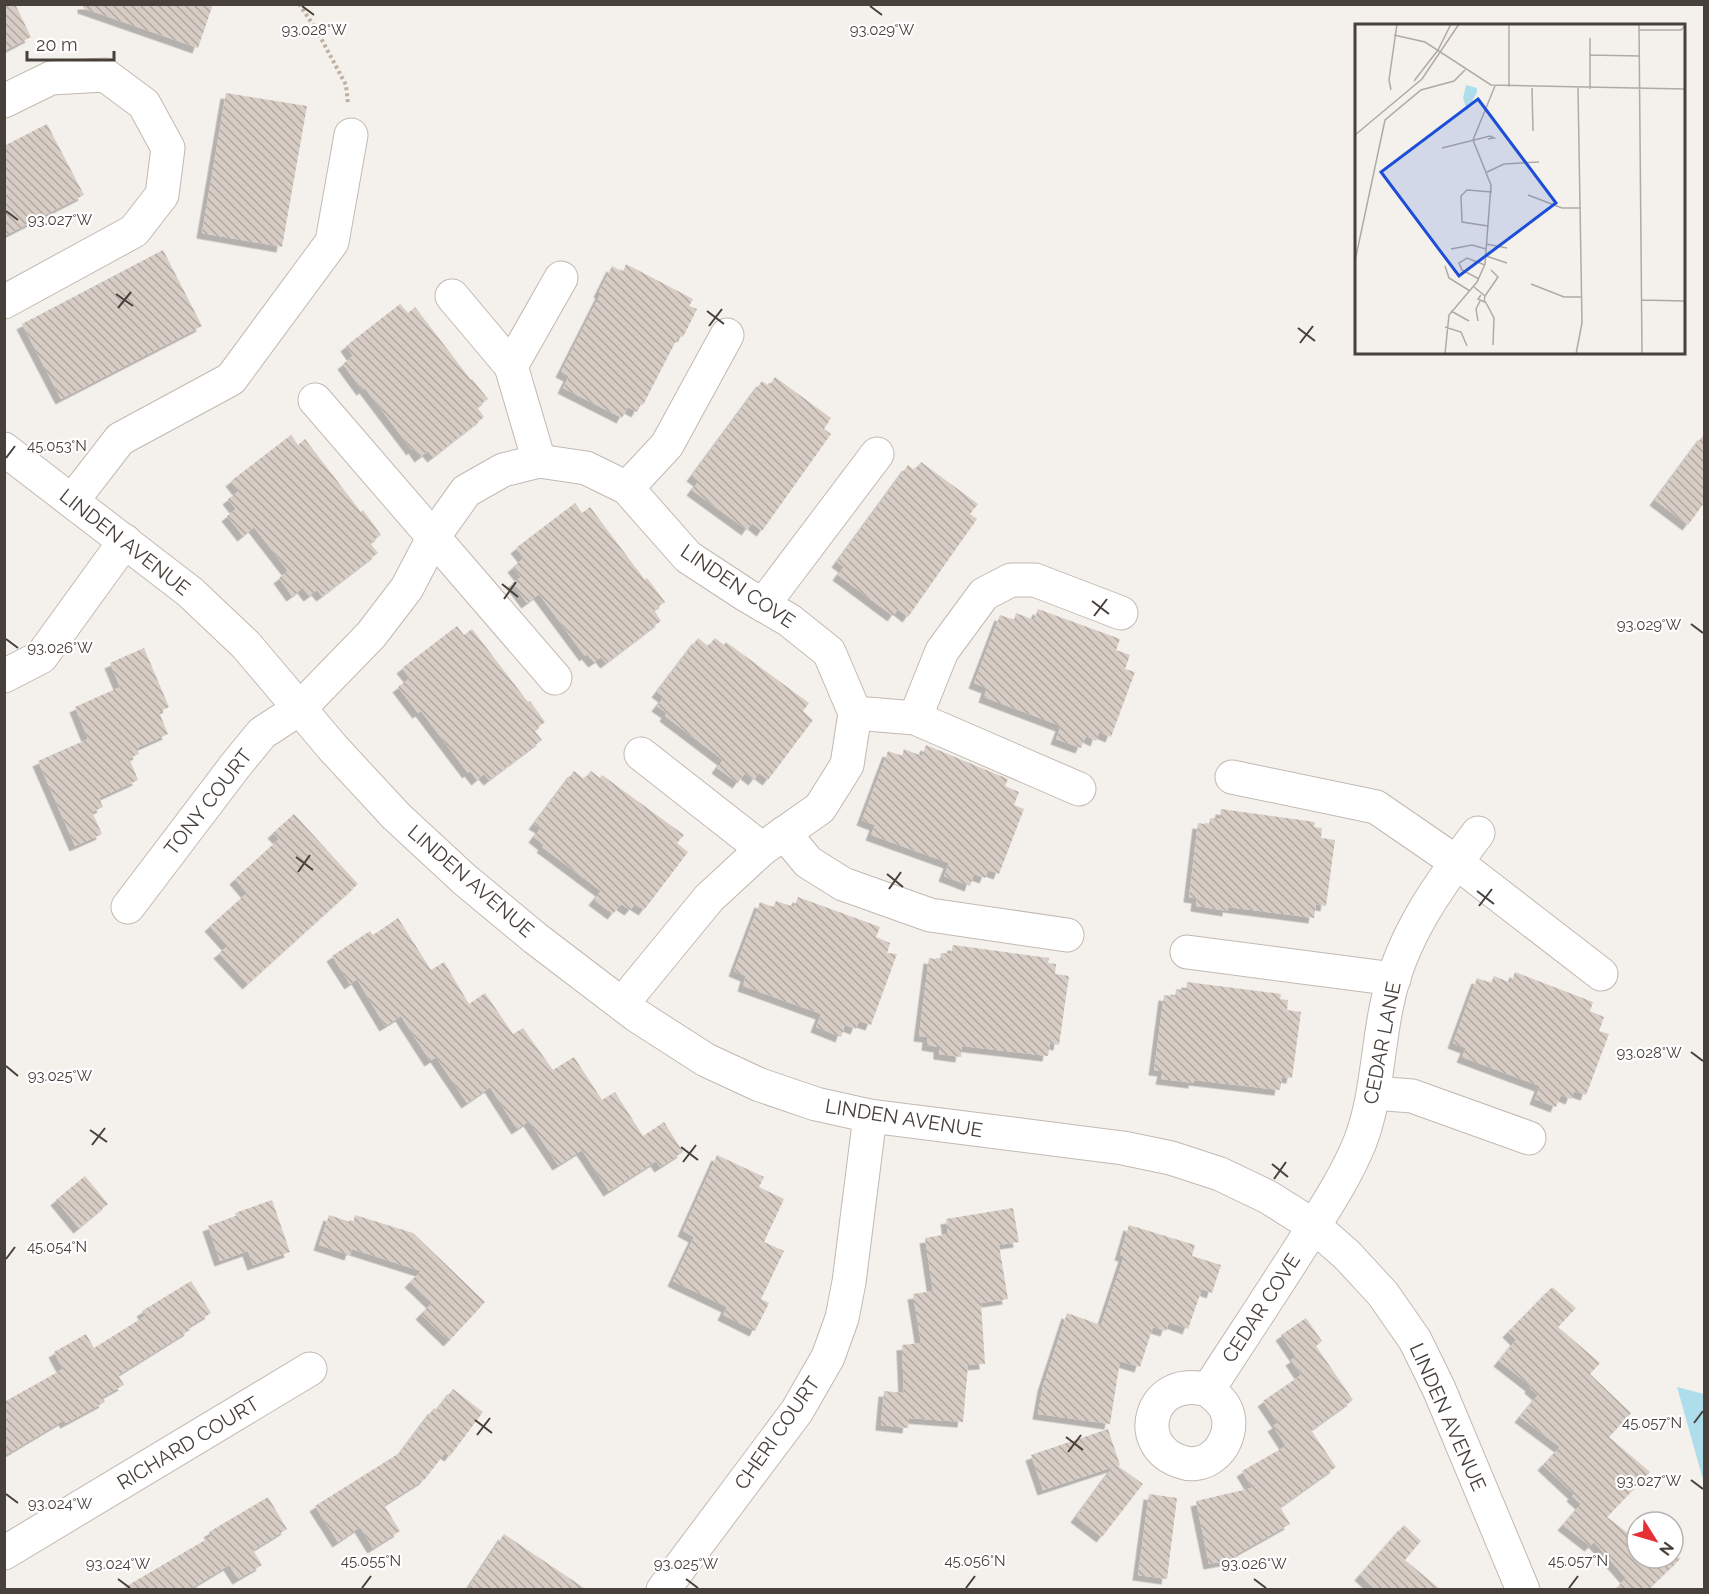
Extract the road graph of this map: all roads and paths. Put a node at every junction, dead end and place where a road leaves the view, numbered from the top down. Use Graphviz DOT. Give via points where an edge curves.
graph roads {
  1 [pos="299,4"];
  2 [pos="4,101"];
  3 [pos="351,135"];
  4 [pos="561,278"];
  5 [pos="452,296"];
  6 [pos="4,302"];
  7 [pos="727,335"];
  8 [pos="511,366"];
  9 [pos="315,400"];
  10 [pos="4,449"];
  11 [pos="877,454"];
  12 [pos="539,460"];
  13 [pos="627,488"];
  14 [pos="72,501"];
  15 [pos="434,536"];
  16 [pos="125,540"];
  17 [pos="763,605"];
  18 [pos="1121,613"];
  19 [pos="4,676"];
  20 [pos="555,678"];
  21 [pos="299,709"];
  22 [pos="855,713"];
  23 [pos="915,718"];
  24 [pos="641,754"];
  25 [pos="1232,777"];
  26 [pos="1079,789"];
  27 [pos="1478,833"];
  28 [pos="773,841"];
  29 [pos="1456,862"];
  30 [pos="128,907"];
  31 [pos="1067,935"];
  32 [pos="1187,952"];
  33 [pos="1601,974"];
  34 [pos="1394,979"];
  35 [pos="622,1004"];
  36 [pos="1374,1093"];
  37 [pos="870,1116"];
  38 [pos="1529,1138"];
  39 [pos="1314,1226"];
  40 [pos="310,1369"];
  41 [pos="1208,1390"];
  42 [pos="4,1553"];
  43 [pos="663,1590"];
  44 [pos="1523,1590"];
  1 -- 3 [label="path" via="346,85"];
  2 -- 6 [label="street" via="51,78 105,75 144,105 168,148 162,195 134,231"];
  3 -- 14 [label="street" via="332,242 231,379 120,439"];
  4 -- 8 [label="street"];
  5 -- 8 [label="street"];
  7 -- 13 [label="street" via="667,445"];
  8 -- 12 [label="street"];
  9 -- 15 [label="street"];
  10 -- 14 [label="street, LINDEN AVENUE"];
  11 -- 17 [label="street"];
  12 -- 13 [label="street, LINDEN COVE" via="586,468"];
  12 -- 15 [label="street, LINDEN COVE" via="503,470 466,491"];
  13 -- 17 [label="street, LINDEN COVE" via="688,557"];
  14 -- 16 [label="street, LINDEN AVENUE"];
  15 -- 20 [label="street"];
  15 -- 21 [label="street, LINDEN COVE" via="407,588 379,626"];
  16 -- 19 [label="street" via="41,657"];
  16 -- 21 [label="street, LINDEN AVENUE" via="190,592 246,645"];
  17 -- 22 [label="street, LINDEN COVE" via="829,652"];
  18 -- 23 [label="street" via="1035,580 1011,580 984,594 942,651"];
  21 -- 30 [label="street, TONY COURT" via="262,733"];
  21 -- 35 [label="street, LINDEN AVENUE" via="396,816 464,879"];
  22 -- 23 [label="street"];
  22 -- 28 [label="street" via="847,765 820,808"];
  23 -- 26 [label="street"];
  24 -- 28 [label="street"];
  25 -- 29 [label="street" via="1376,807"];
  27 -- 29 [label="street, CEDAR LANE"];
  28 -- 31 [label="street" via="843,884 930,915"];
  28 -- 35 [label="street" via="709,898"];
  29 -- 33 [label="street"];
  29 -- 34 [label="street, CEDAR LANE" via="1420,915"];
  32 -- 34 [label="street"];
  34 -- 36 [label="street, CEDAR LANE"];
  35 -- 37 [label="street, LINDEN AVENUE" via="706,1060 760,1085 816,1104"];
  36 -- 38 [label="street" via="1412,1096"];
  36 -- 39 [label="street, CEDAR LANE" via="1356,1150"];
  37 -- 39 [label="street, LINDEN AVENUE" via="1172,1158 1259,1192"];
  37 -- 43 [label="street, CHERI COURT" via="849,1282 828,1358 797,1411"];
  39 -- 41 [label="street, CEDAR COVE"];
  39 -- 44 [label="street, LINDEN AVENUE" via="1383,1294 1415,1340"];
  40 -- 42 [label="street, RICHARD COURT"];
}
